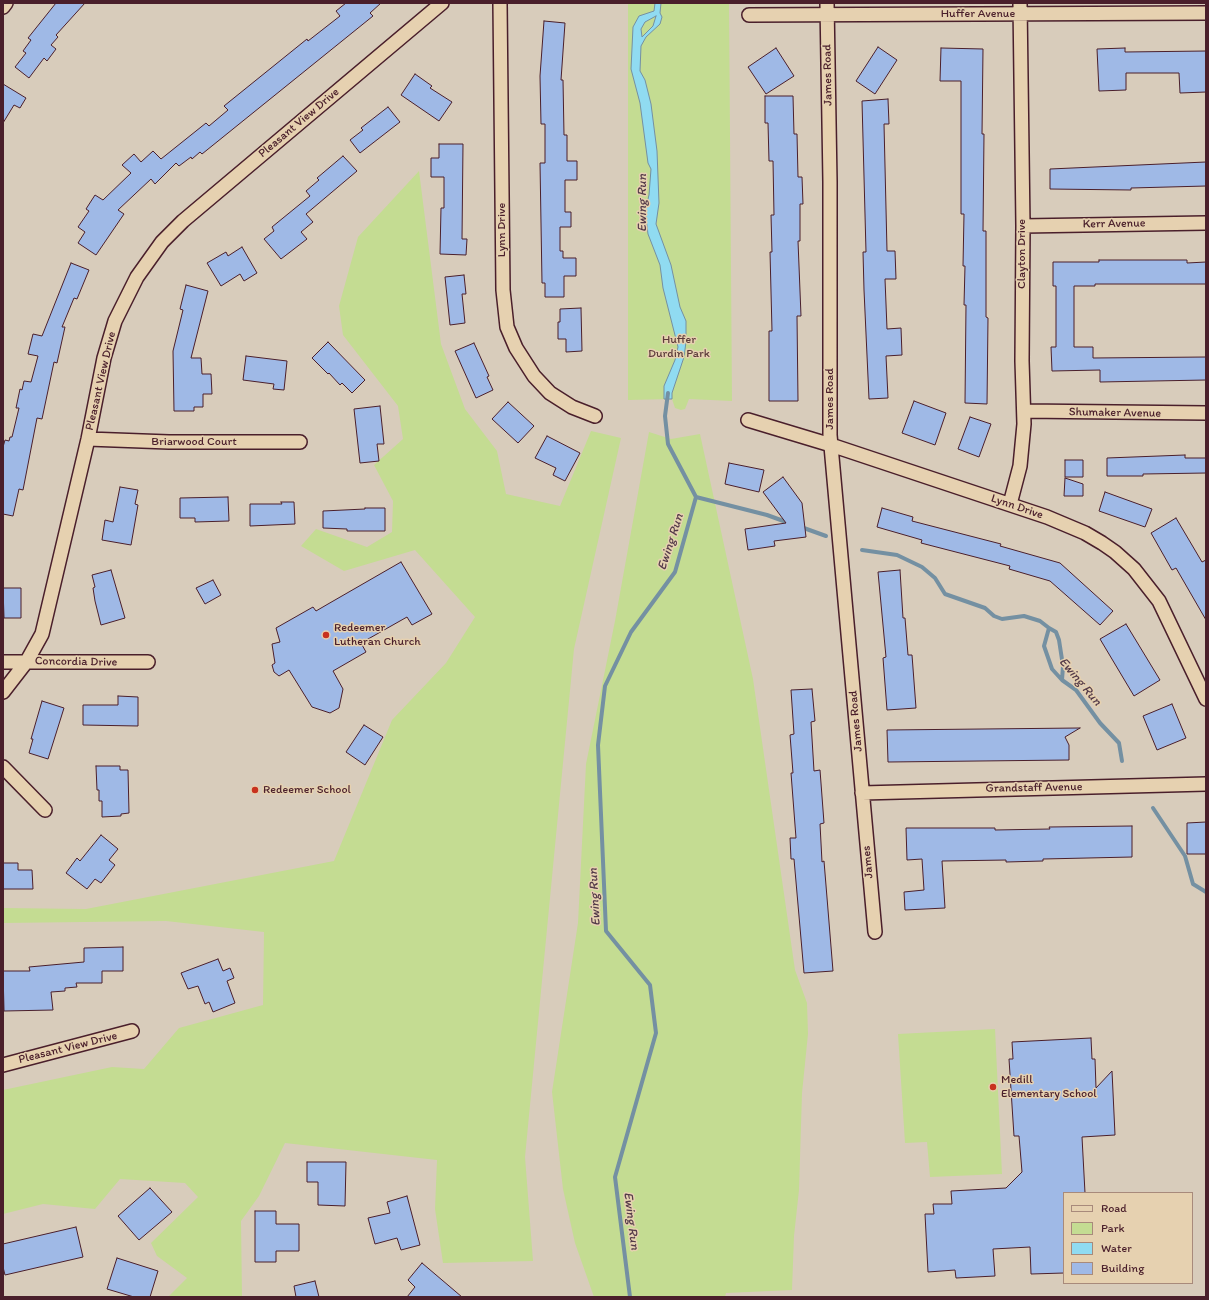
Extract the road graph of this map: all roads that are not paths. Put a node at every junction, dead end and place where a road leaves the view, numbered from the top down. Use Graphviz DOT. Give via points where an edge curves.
graph roads {
  1 [pos="6,3"];
  2 [pos="442,3"];
  3 [pos="500,3"];
  4 [pos="3,7"];
  5 [pos="1020,8"];
  6 [pos="827,9"];
  7 [pos="1206,13"];
  8 [pos="749,15"];
  9 [pos="1206,224"];
  10 [pos="1023,226"];
  11 [pos="1024,411"];
  12 [pos="1206,413"];
  13 [pos="595,416"];
  14 [pos="748,420"];
  15 [pos="88,439"];
  16 [pos="300,442"];
  17 [pos="831,445"];
  18 [pos="1010,504"];
  19 [pos="28,661"];
  20 [pos="3,662"];
  21 [pos="148,662"];
  22 [pos="3,692"];
  23 [pos="1206,698"];
  24 [pos="3,767"];
  25 [pos="1206,784"];
  26 [pos="862,792"];
  27 [pos="45,810"];
  28 [pos="875,932"];
  29 [pos="132,1031"];
  30 [pos="3,1065"];
  1 -- 4 [label="street"];
  2 -- 15 [label="street, Pleasant View Drive" via="204,202 162,242 137,277 115,321 104,358"];
  3 -- 13 [label="street, Lynn Drive" via="503,290 507,327 516,348 534,376 550,393 572,407"];
  5 -- 6 [label="street, Huffer Avenue"];
  5 -- 7 [label="street, Huffer Avenue"];
  5 -- 10 [label="street, Clayton Drive"];
  6 -- 8 [label="street, Huffer Avenue"];
  6 -- 17 [label="street, James Road"];
  9 -- 10 [label="street, Kerr Avenue"];
  10 -- 11 [label="street, Clayton Drive"];
  11 -- 12 [label="street, Shumaker Avenue"];
  11 -- 18 [label="street, Clayton Drive" via="1022,451"];
  14 -- 17 [label="street, Lynn Drive"];
  15 -- 16 [label="street, Briarwood Court"];
  15 -- 19 [label="street, Pleasant View Drive" via="42,634"];
  17 -- 18 [label="street, Lynn Drive"];
  17 -- 26 [label="street, James Road"];
  18 -- 23 [label="street, Lynn Drive" via="1085,533 1115,552 1134,569 1162,607"];
  19 -- 20 [label="street, Concordia Drive"];
  19 -- 21 [label="street, Concordia Drive"];
  19 -- 22 [label="street, Pleasant View Drive"];
  24 -- 27 [label="street"];
  25 -- 26 [label="street, Grandstaff Avenue"];
  26 -- 28 [label="street, James"];
  29 -- 30 [label="street, Pleasant View Drive"];
}
